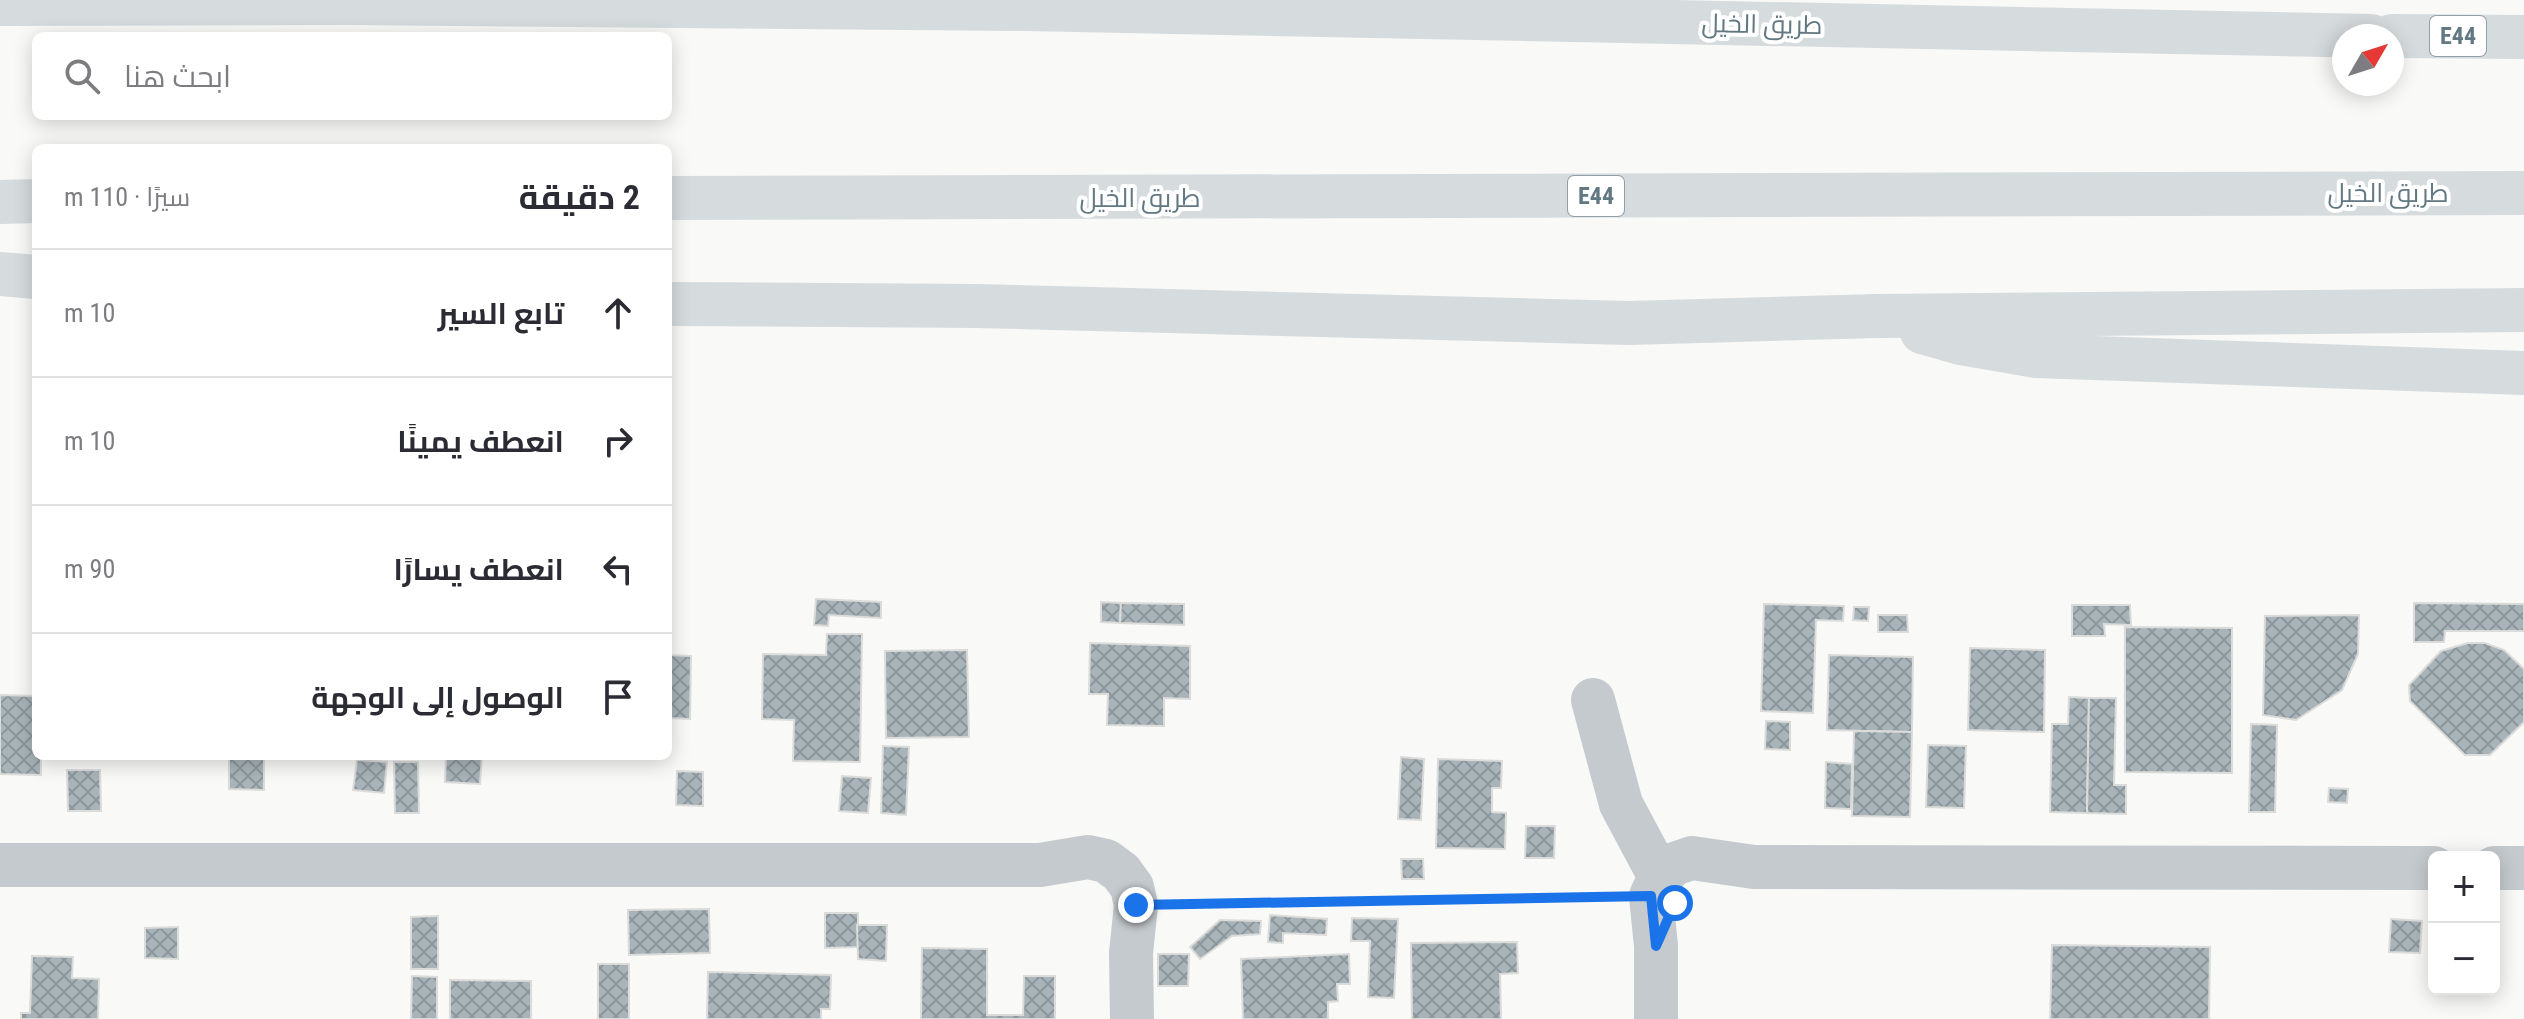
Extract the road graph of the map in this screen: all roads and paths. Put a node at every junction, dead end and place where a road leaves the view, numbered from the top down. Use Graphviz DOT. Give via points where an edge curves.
graph roads {
  1 [pos="0,4"];
  2 [pos="2332,35"];
  3 [pos="2404,36"];
  4 [pos="2524,37"];
  5 [pos="2524,193"];
  6 [pos="672,198"];
  7 [pos="32,201"];
  8 [pos="0,202"];
  9 [pos="0,274"];
  10 [pos="32,277"];
  11 [pos="672,304"];
  12 [pos="2524,310"];
  13 [pos="1878,316"];
  14 [pos="2524,373"];
  15 [pos="1593,700"];
  16 [pos="0,865"];
  17 [pos="1040,865"];
  18 [pos="1754,867"];
  19 [pos="2428,868"];
  20 [pos="2500,868"];
  21 [pos="2524,868"];
  22 [pos="1655,887"];
  23 [pos="1136,905"];
  24 [pos="1656,946"];
  25 [pos="1131,953"];
  26 [pos="1132,1019"];
  27 [pos="1656,1019"];
  1 -- 2 [label="highway, طريق الخيل" via="1042,10"];
  3 -- 4 [label="highway, E44"];
  5 -- 6 [label="highway, طريق الخيل / E44"];
  7 -- 8 [label="highway"];
  9 -- 10 [label="highway"];
  11 -- 13 [label="highway" via="977,306 1629,323"];
  12 -- 13 [label="highway"];
  13 -- 14 [label="highway" via="1961,343 2036,356"];
  15 -- 22 [label="street" via="1621,804"];
  16 -- 17 [label="street"];
  17 -- 23 [label="street" via="1088,857 1106,861 1132,887"];
  17 -- 25 [label="street" via="1103,894 1114,907"];
  18 -- 19 [label="street"];
  18 -- 22 [label="street" via="1692,858 1674,864"];
  18 -- 24 [label="street" via="1704,879 1688,889 1666,919"];
  20 -- 21 [label="street"];
  22 -- 23 [label="path"];
  22 -- 24 [label="street"];
  23 -- 25 [label="street"];
  24 -- 27 [label="street"];
  25 -- 26 [label="street"];
}
